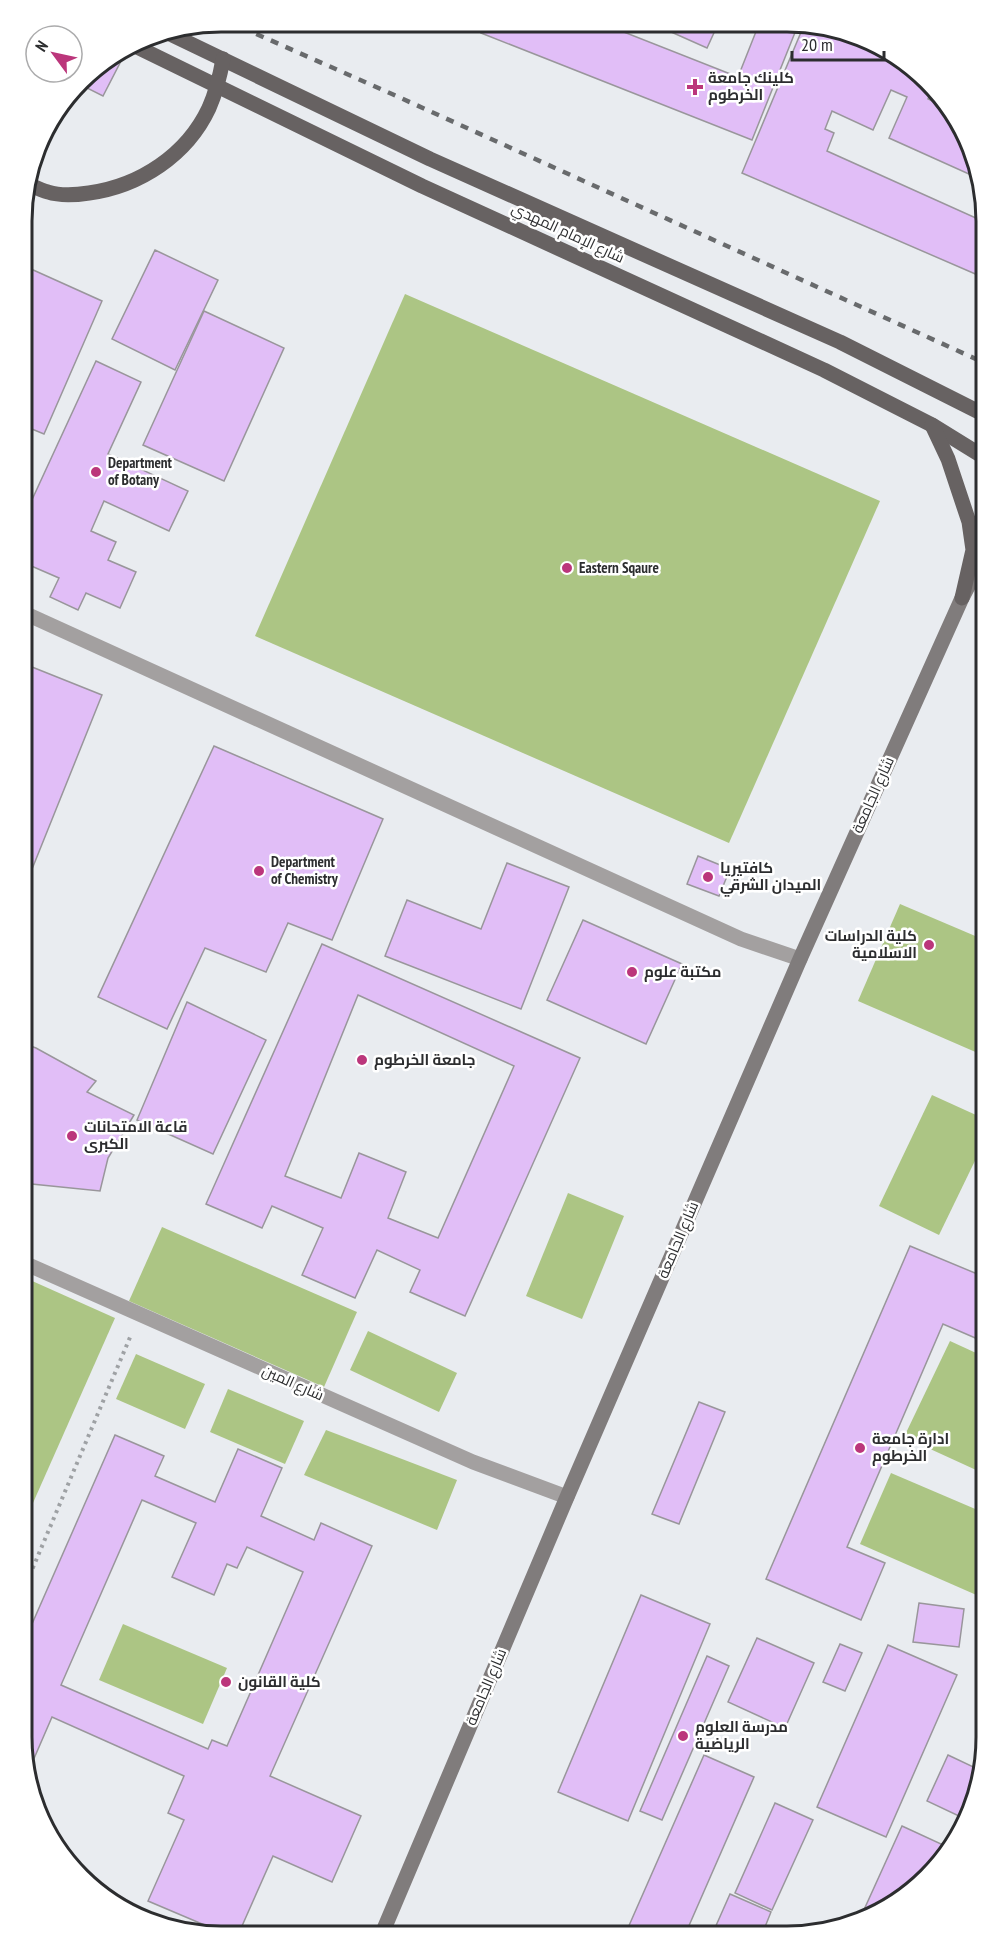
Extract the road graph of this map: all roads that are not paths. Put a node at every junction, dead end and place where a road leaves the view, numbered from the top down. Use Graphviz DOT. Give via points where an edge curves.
graph roads {
  1 [pos="176,37"];
  2 [pos="142,49"];
  3 [pos="223,59"];
  4 [pos="218,86"];
  5 [pos="35,187"];
  6 [pos="976,410"];
  7 [pos="932,425"];
  8 [pos="976,452"];
  9 [pos="976,571"];
  10 [pos="962,598"];
  11 [pos="32,617"];
  12 [pos="800,959"];
  13 [pos="32,1267"];
  14 [pos="567,1497"];
  15 [pos="385,1926"];
  1 -- 3 [label="main road, شارع الإمام المهدي"];
  2 -- 4 [label="main road, شارع الإمام المهدي"];
  3 -- 4 [label="main road"];
  3 -- 6 [label="main road, شارع الإمام المهدي" via="430,159 840,342"];
  4 -- 5 [label="main road" via="194,133 176,153 138,179 76,195 49,193"];
  4 -- 7 [label="main road, شارع الإمام المهدي" via="422,186 824,370"];
  7 -- 8 [label="main road, شارع الإمام المهدي"];
  7 -- 10 [label="main road" via="952,468 969,522 973,550"];
  9 -- 10 [label="main road, شارع الجامعة"];
  10 -- 12 [label="main road, شارع الجامعة"];
  11 -- 12 [label="lane" via="741,939"];
  12 -- 14 [label="main road, شارع الجامعة"];
  13 -- 14 [label="lane, شارع المين" via="473,1462"];
  14 -- 15 [label="main road, شارع الجامعة"];
}
